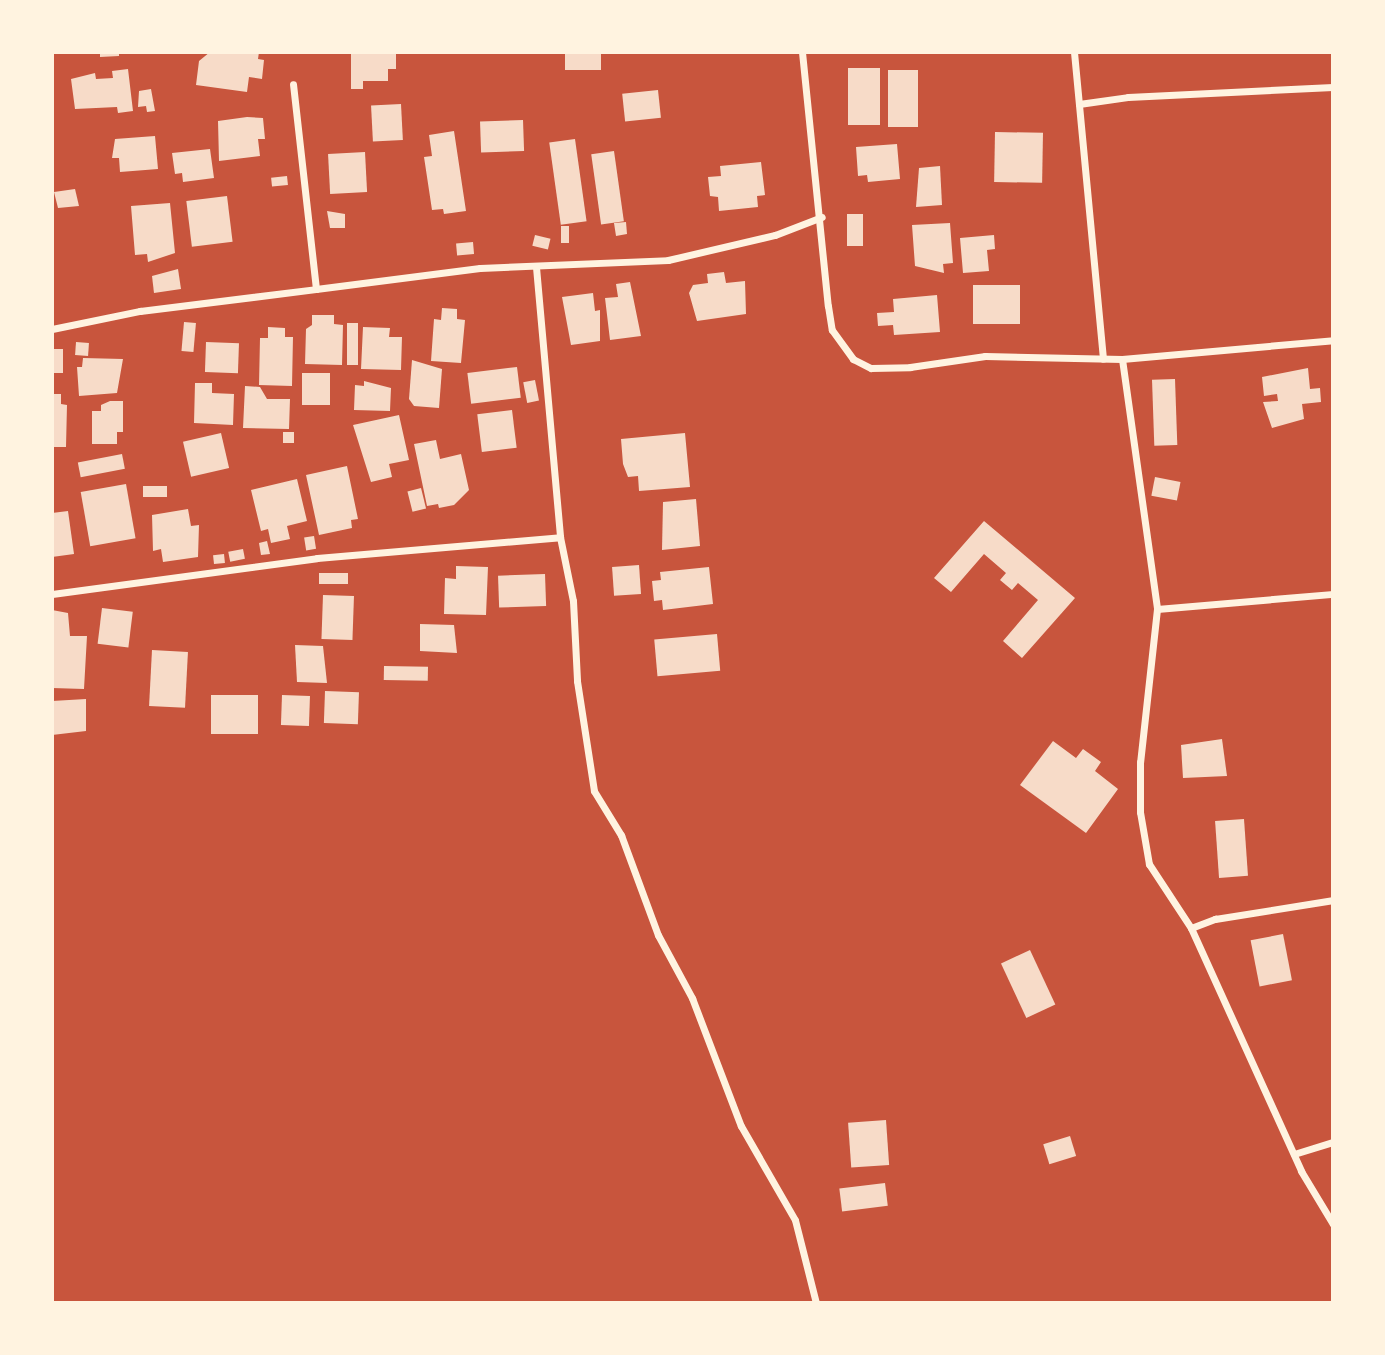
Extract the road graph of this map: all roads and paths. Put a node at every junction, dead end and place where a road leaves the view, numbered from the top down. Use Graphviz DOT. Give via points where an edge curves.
graph roads {
  1 [pos="802,52"];
  2 [pos="1074,52"];
  3 [pos="293,84"];
  4 [pos="1333,87"];
  5 [pos="1079,104"];
  6 [pos="822,217"];
  7 [pos="536,267"];
  8 [pos="316,289"];
  9 [pos="52,328"];
  10 [pos="1333,340"];
  11 [pos="1103,359"];
  12 [pos="1122,359"];
  13 [pos="560,537"];
  14 [pos="52,594"];
  15 [pos="1333,594"];
  16 [pos="1157,609"];
  17 [pos="1333,900"];
  18 [pos="1191,928"];
  19 [pos="1333,1142"];
  20 [pos="1294,1154"];
  21 [pos="1333,1224"];
  22 [pos="816,1303"];
  1 -- 6 [label="street"];
  2 -- 5 [label="street"];
  3 -- 8 [label="street"];
  4 -- 5 [label="street"];
  5 -- 11 [label="street"];
  6 -- 7 [label="street" via="775,235 668,260"];
  6 -- 11 [label="street" via="832,330 842,350 871,368 985,356"];
  7 -- 8 [label="street" via="480,268"];
  7 -- 13 [label="street"];
  8 -- 9 [label="street"];
  10 -- 12 [label="street"];
  11 -- 12 [label="street"];
  12 -- 16 [label="street"];
  13 -- 14 [label="street" via="317,558"];
  13 -- 22 [label="street" via="573,601 577,681 594,791 621,835 741,1126 795,1220"];
  15 -- 16 [label="street"];
  16 -- 18 [label="street" via="1140,762 1140,812 1149,864"];
  17 -- 18 [label="street" via="1215,919"];
  18 -- 20 [label="street"];
  19 -- 20 [label="street"];
  20 -- 21 [label="street"];
}
